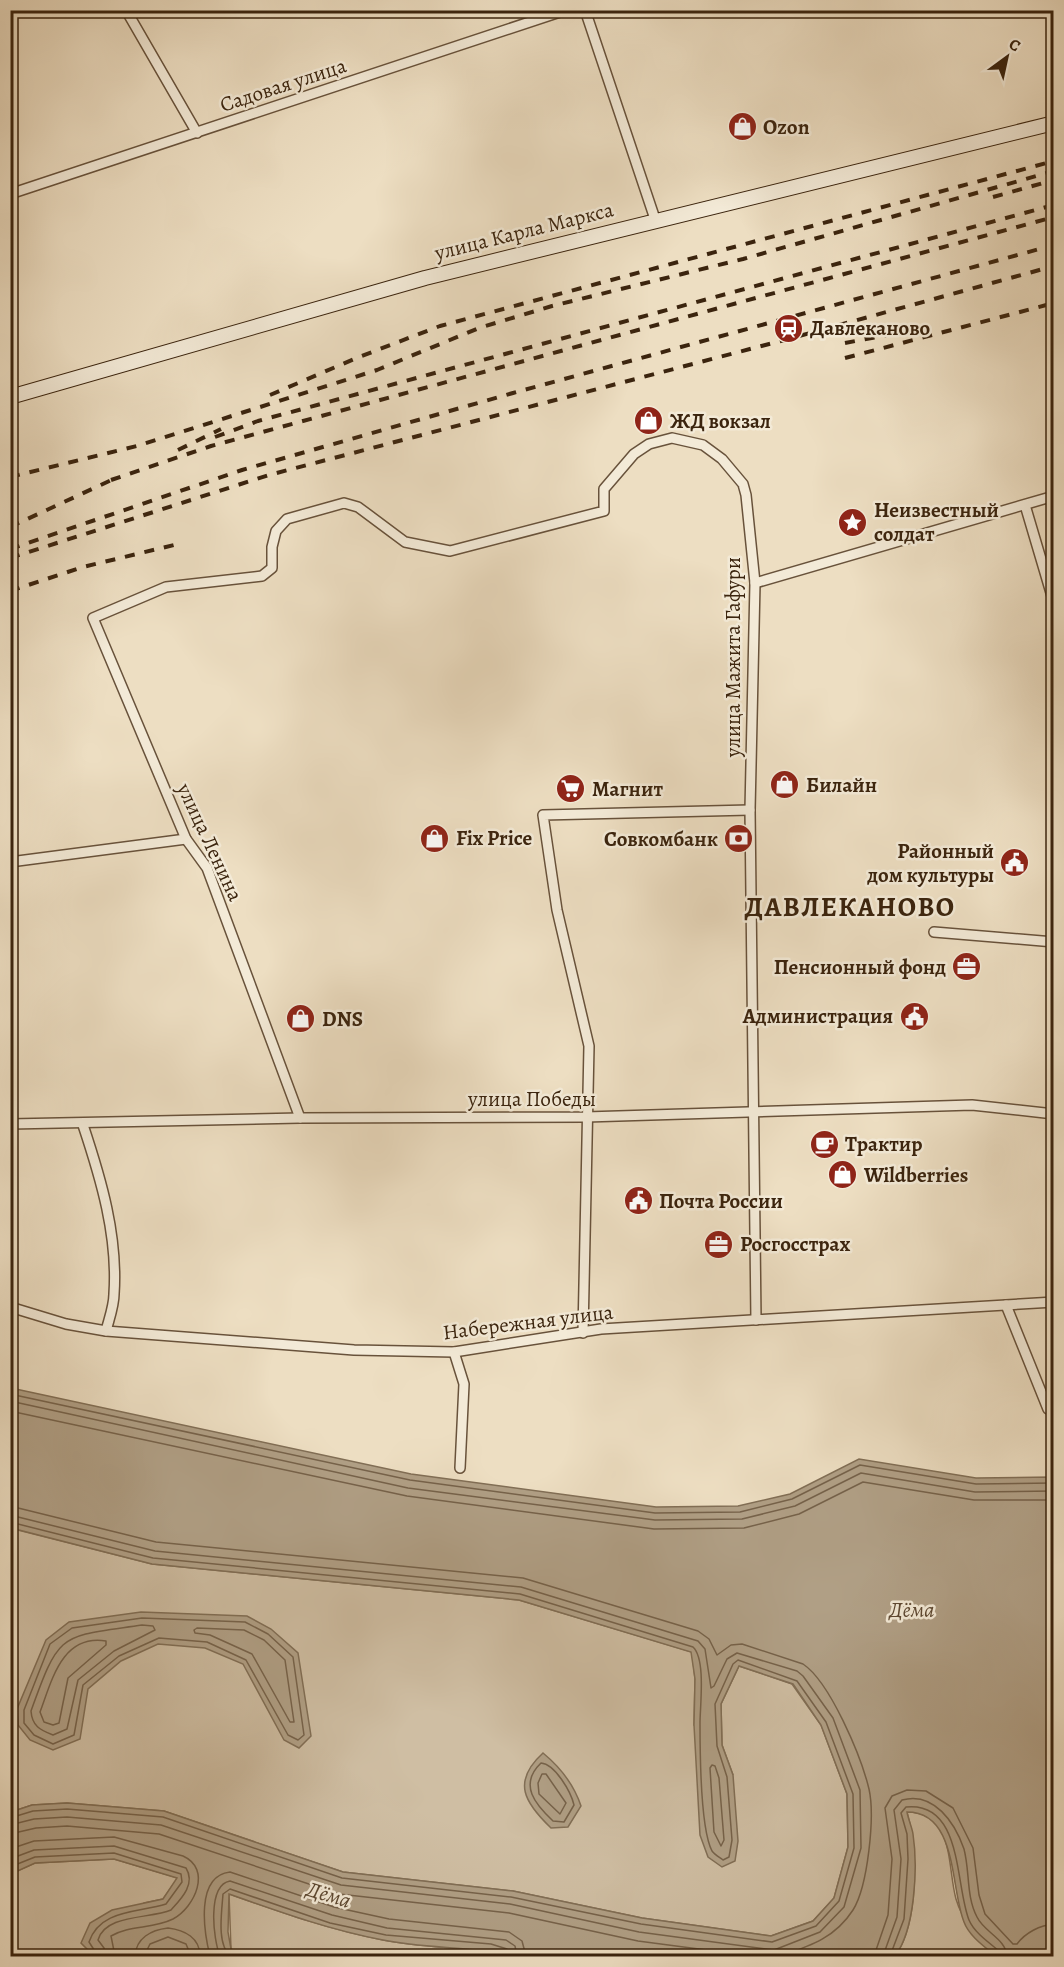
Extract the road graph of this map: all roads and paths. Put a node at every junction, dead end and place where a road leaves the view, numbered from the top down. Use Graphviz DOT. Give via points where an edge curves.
graph roads {
  1 [pos="126,10"];
  2 [pos="566,10"];
  3 [pos="585,10"];
  4 [pos="1053,123"];
  5 [pos="197,133"];
  6 [pos="10,194"];
  7 [pos="656,219"];
  8 [pos="10,397"];
  9 [pos="1053,496"];
  10 [pos="1025,506"];
  11 [pos="755,583"];
  12 [pos="1053,603"];
  13 [pos="93,618"];
  14 [pos="750,810"];
  15 [pos="186,839"];
  16 [pos="10,862"];
  17 [pos="934,932"];
  18 [pos="1053,942"];
  19 [pos="755,1112"];
  20 [pos="1053,1114"];
  21 [pos="586,1117"];
  22 [pos="300,1118"];
  23 [pos="10,1124"];
  24 [pos="83,1125"];
  25 [pos="1053,1302"];
  26 [pos="1006,1305"];
  27 [pos="10,1307"];
  28 [pos="756,1320"];
  29 [pos="106,1331"];
  30 [pos="583,1333"];
  31 [pos="454,1353"];
  32 [pos="1048,1409"];
  33 [pos="460,1468"];
  1 -- 5 [label="street"];
  2 -- 5 [label="street, Садовая улица"];
  3 -- 7 [label="street"];
  4 -- 7 [label="street, улица Карла Маркса"];
  5 -- 6 [label="street, Садовая улица"];
  7 -- 8 [label="street, улица Карла Маркса" via="425,278"];
  9 -- 10 [label="street"];
  10 -- 11 [label="street"];
  10 -- 12 [label="street"];
  11 -- 13 [label="street, улица Мажита Гафури" via="743,484 722,459 703,445 672,438 649,444 634,454 604,489 604,511 450,551 405,542 358,507 344,504 287,519 276,531 272,568 262,576 166,587"];
  11 -- 14 [label="street, улица Мажита Гафури"];
  13 -- 15 [label="street, улица Ленина"];
  14 -- 19 [label="street, улица Мажита Гафури"];
  14 -- 21 [label="street" via="543,815 557,910 589,1046"];
  15 -- 16 [label="street"];
  15 -- 22 [label="street, улица Ленина" via="207,868"];
  17 -- 18 [label="street"];
  19 -- 20 [label="street, улица Победы" via="972,1105"];
  19 -- 21 [label="street, улица Победы"];
  19 -- 28 [label="street, улица Мажита Гафури"];
  21 -- 22 [label="street, улица Победы"];
  21 -- 30 [label="street"];
  22 -- 24 [label="street, улица Победы"];
  23 -- 24 [label="street, улица Победы"];
  24 -- 29 [label="street" via="104,1189 114,1257 114,1296"];
  25 -- 26 [label="street, Набережная улица"];
  26 -- 28 [label="street, Набережная улица"];
  26 -- 32 [label="street"];
  27 -- 29 [label="street, Набережная улица"];
  28 -- 30 [label="street, Набережная улица"];
  29 -- 31 [label="street, Набережная улица" via="354,1350"];
  30 -- 31 [label="street, Набережная улица"];
  31 -- 33 [label="street" via="464,1384"];
}
